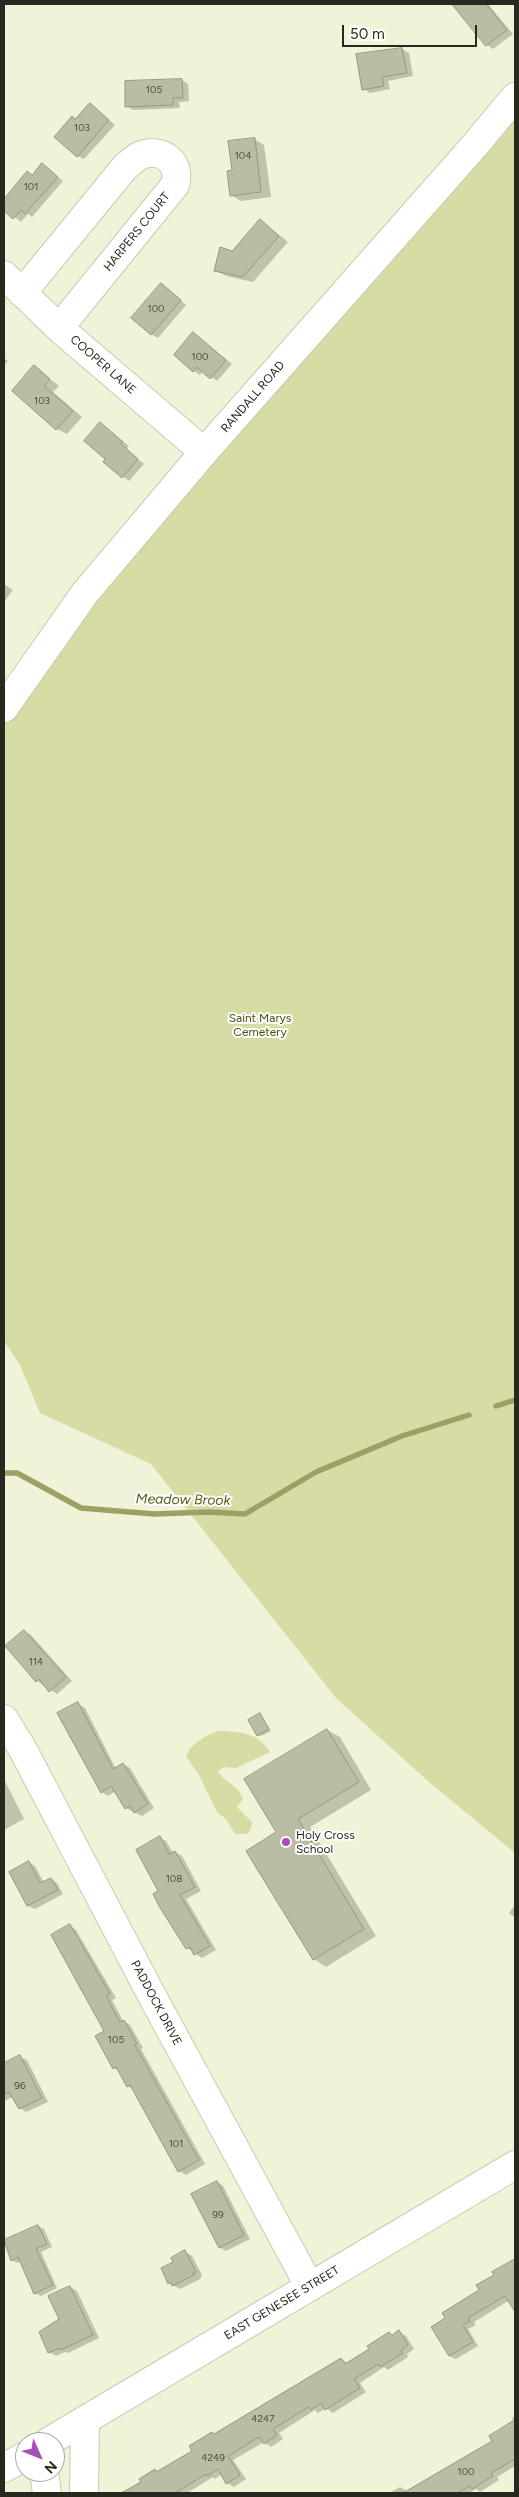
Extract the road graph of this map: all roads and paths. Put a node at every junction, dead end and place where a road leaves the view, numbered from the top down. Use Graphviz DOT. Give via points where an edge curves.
graph roads {
  1 [pos="515,97"];
  2 [pos="13,284"];
  3 [pos="59,328"];
  4 [pos="204,452"];
  5 [pos="4,708"];
  6 [pos="4,1720"];
  7 [pos="515,2165"];
  8 [pos="310,2287"];
  9 [pos="85,2420"];
  10 [pos="65,2432"];
  11 [pos="15,2462"];
  12 [pos="4,2468"];
  13 [pos="84,2493"];
  1 -- 4 [label="street, RANDALL ROAD"];
  2 -- 3 [label="street, COOPER LANE"];
  2 -- 3 [label="street, HARPERS COURT" via="125,167 140,155 156,153 167,156 174,163 178,176 175,185"];
  3 -- 4 [label="street, COOPER LANE"];
  4 -- 5 [label="street, RANDALL ROAD" via="85,594"];
  6 -- 8 [label="street, PADDOCK DRIVE" via="22,1748"];
  7 -- 8 [label="street, EAST GENESEE STREET"];
  8 -- 9 [label="street, EAST GENESEE STREET"];
  9 -- 10 [label="street, EAST GENESEE STREET"];
  9 -- 13 [label="street"];
  11 -- 12 [label="street"];
}
